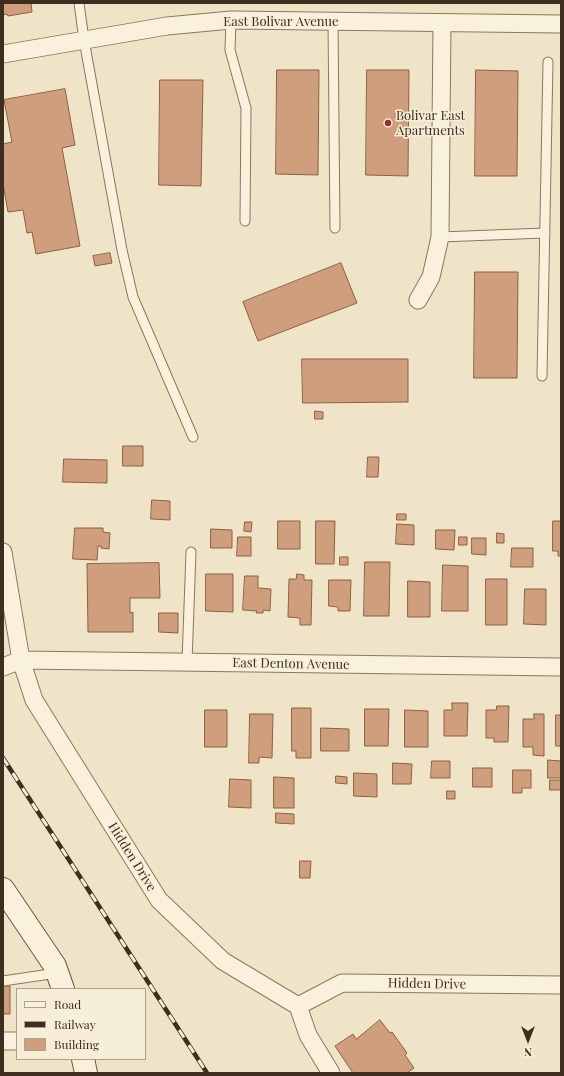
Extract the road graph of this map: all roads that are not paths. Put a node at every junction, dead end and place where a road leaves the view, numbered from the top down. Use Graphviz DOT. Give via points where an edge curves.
graph roads {
  1 [pos="79,3"];
  2 [pos="231,20"];
  3 [pos="333,21"];
  4 [pos="442,23"];
  5 [pos="561,24"];
  6 [pos="84,40"];
  7 [pos="3,54"];
  8 [pos="548,62"];
  9 [pos="245,221"];
  10 [pos="335,228"];
  11 [pos="545,233"];
  12 [pos="440,237"];
  13 [pos="418,300"];
  14 [pos="542,376"];
  15 [pos="193,437"];
  16 [pos="3,552"];
  17 [pos="191,552"];
  18 [pos="21,660"];
  19 [pos="188,662"];
  20 [pos="561,666"];
  21 [pos="3,667"];
  22 [pos="3,889"];
  23 [pos="3,981"];
  24 [pos="60,981"];
  25 [pos="561,985"];
  26 [pos="298,1006"];
  27 [pos="3,1041"];
  28 [pos="16,1041"];
  29 [pos="83,1060"];
  30 [pos="86,1073"];
  31 [pos="331,1073"];
  1 -- 6 [label="lane"];
  2 -- 3 [label="street, East Bolivar Avenue"];
  2 -- 6 [label="street, East Bolivar Avenue" via="167,26"];
  2 -- 9 [label="lane" via="230,50 246,108"];
  3 -- 4 [label="street, East Bolivar Avenue"];
  3 -- 10 [label="lane"];
  4 -- 5 [label="street, East Bolivar Avenue"];
  4 -- 12 [label="street"];
  6 -- 7 [label="street, East Bolivar Avenue"];
  6 -- 15 [label="lane" via="122,250 133,297"];
  8 -- 11 [label="lane"];
  11 -- 12 [label="lane"];
  11 -- 14 [label="lane"];
  12 -- 13 [label="street" via="431,277"];
  16 -- 18 [label="street, Hidden Drive"];
  17 -- 19 [label="lane"];
  18 -- 19 [label="street, East Denton Avenue"];
  18 -- 21 [label="street"];
  18 -- 26 [label="street, Hidden Drive" via="34,700 159,900 223,961"];
  19 -- 20 [label="street, East Denton Avenue"];
  22 -- 24 [label="street" via="55,966"];
  23 -- 24 [label="lane"];
  25 -- 26 [label="street, Hidden Drive" via="342,983"];
  26 -- 31 [label="street" via="308,1035"];
  27 -- 28 [label="street"];
  29 -- 30 [label="street"];
}
